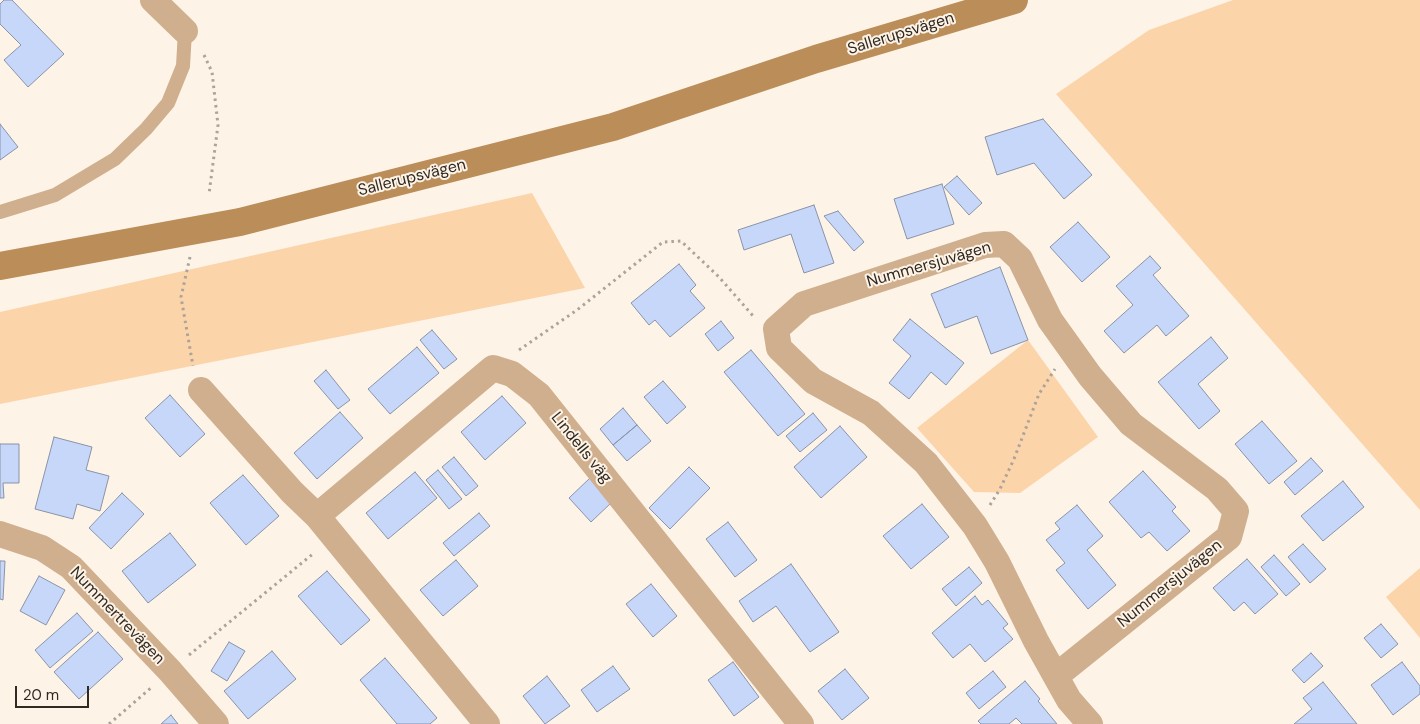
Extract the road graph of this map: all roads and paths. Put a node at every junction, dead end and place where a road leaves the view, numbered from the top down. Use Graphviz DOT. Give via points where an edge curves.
graph roads {
  1 [pos="153,0"];
  2 [pos="957,0"];
  3 [pos="1014,0"];
  4 [pos="185,30"];
  5 [pos="816,59"];
  6 [pos="209,194"];
  7 [pos="0,212"];
  8 [pos="191,251"];
  9 [pos="0,266"];
  10 [pos="776,329"];
  11 [pos="1073,352"];
  12 [pos="494,368"];
  13 [pos="201,390"];
  14 [pos="317,516"];
  15 [pos="975,526"];
  16 [pos="0,534"];
  17 [pos="332,538"];
  18 [pos="170,671"];
  19 [pos="1056,676"];
  20 [pos="109,724"];
  21 [pos="216,724"];
  22 [pos="487,724"];
  23 [pos="800,724"];
  24 [pos="1090,724"];
  1 -- 4 [label="street"];
  2 -- 5 [label="main road, Sallerupsvägen"];
  3 -- 5 [label="main road, Sallerupsvägen"];
  4 -- 6 [label="path" via="200,46 212,72 218,125"];
  4 -- 7 [label="lane" via="183,66 168,103 115,159 55,195"];
  5 -- 9 [label="main road, Sallerupsvägen" via="613,127 260,217"];
  8 -- 13 [label="path" via="181,297 191,359"];
  10 -- 11 [label="street, Nummersjuvägen" via="804,304 985,245 1004,244 1020,260 1050,320"];
  10 -- 12 [label="path" via="756,320 719,277 681,241 663,242 578,310"];
  10 -- 15 [label="street" via="779,348 813,381 871,413 919,456"];
  11 -- 15 [label="path" via="1051,373 1039,394 1000,489"];
  11 -- 19 [label="street, Nummersjuvägen" via="1131,424 1217,489 1236,511 1229,537"];
  12 -- 14 [label="street"];
  12 -- 23 [label="street, Lindells väg" via="512,374 539,395"];
  13 -- 14 [label="street"];
  14 -- 17 [label="street"];
  15 -- 19 [label="street" via="998,562"];
  16 -- 18 [label="street, Nummertrevägen" via="42,548 71,567"];
  17 -- 18 [label="path"];
  17 -- 22 [label="street"];
  18 -- 20 [label="path"];
  18 -- 21 [label="street, Nummertrevägen"];
  19 -- 24 [label="street" via="1069,700"];
}
